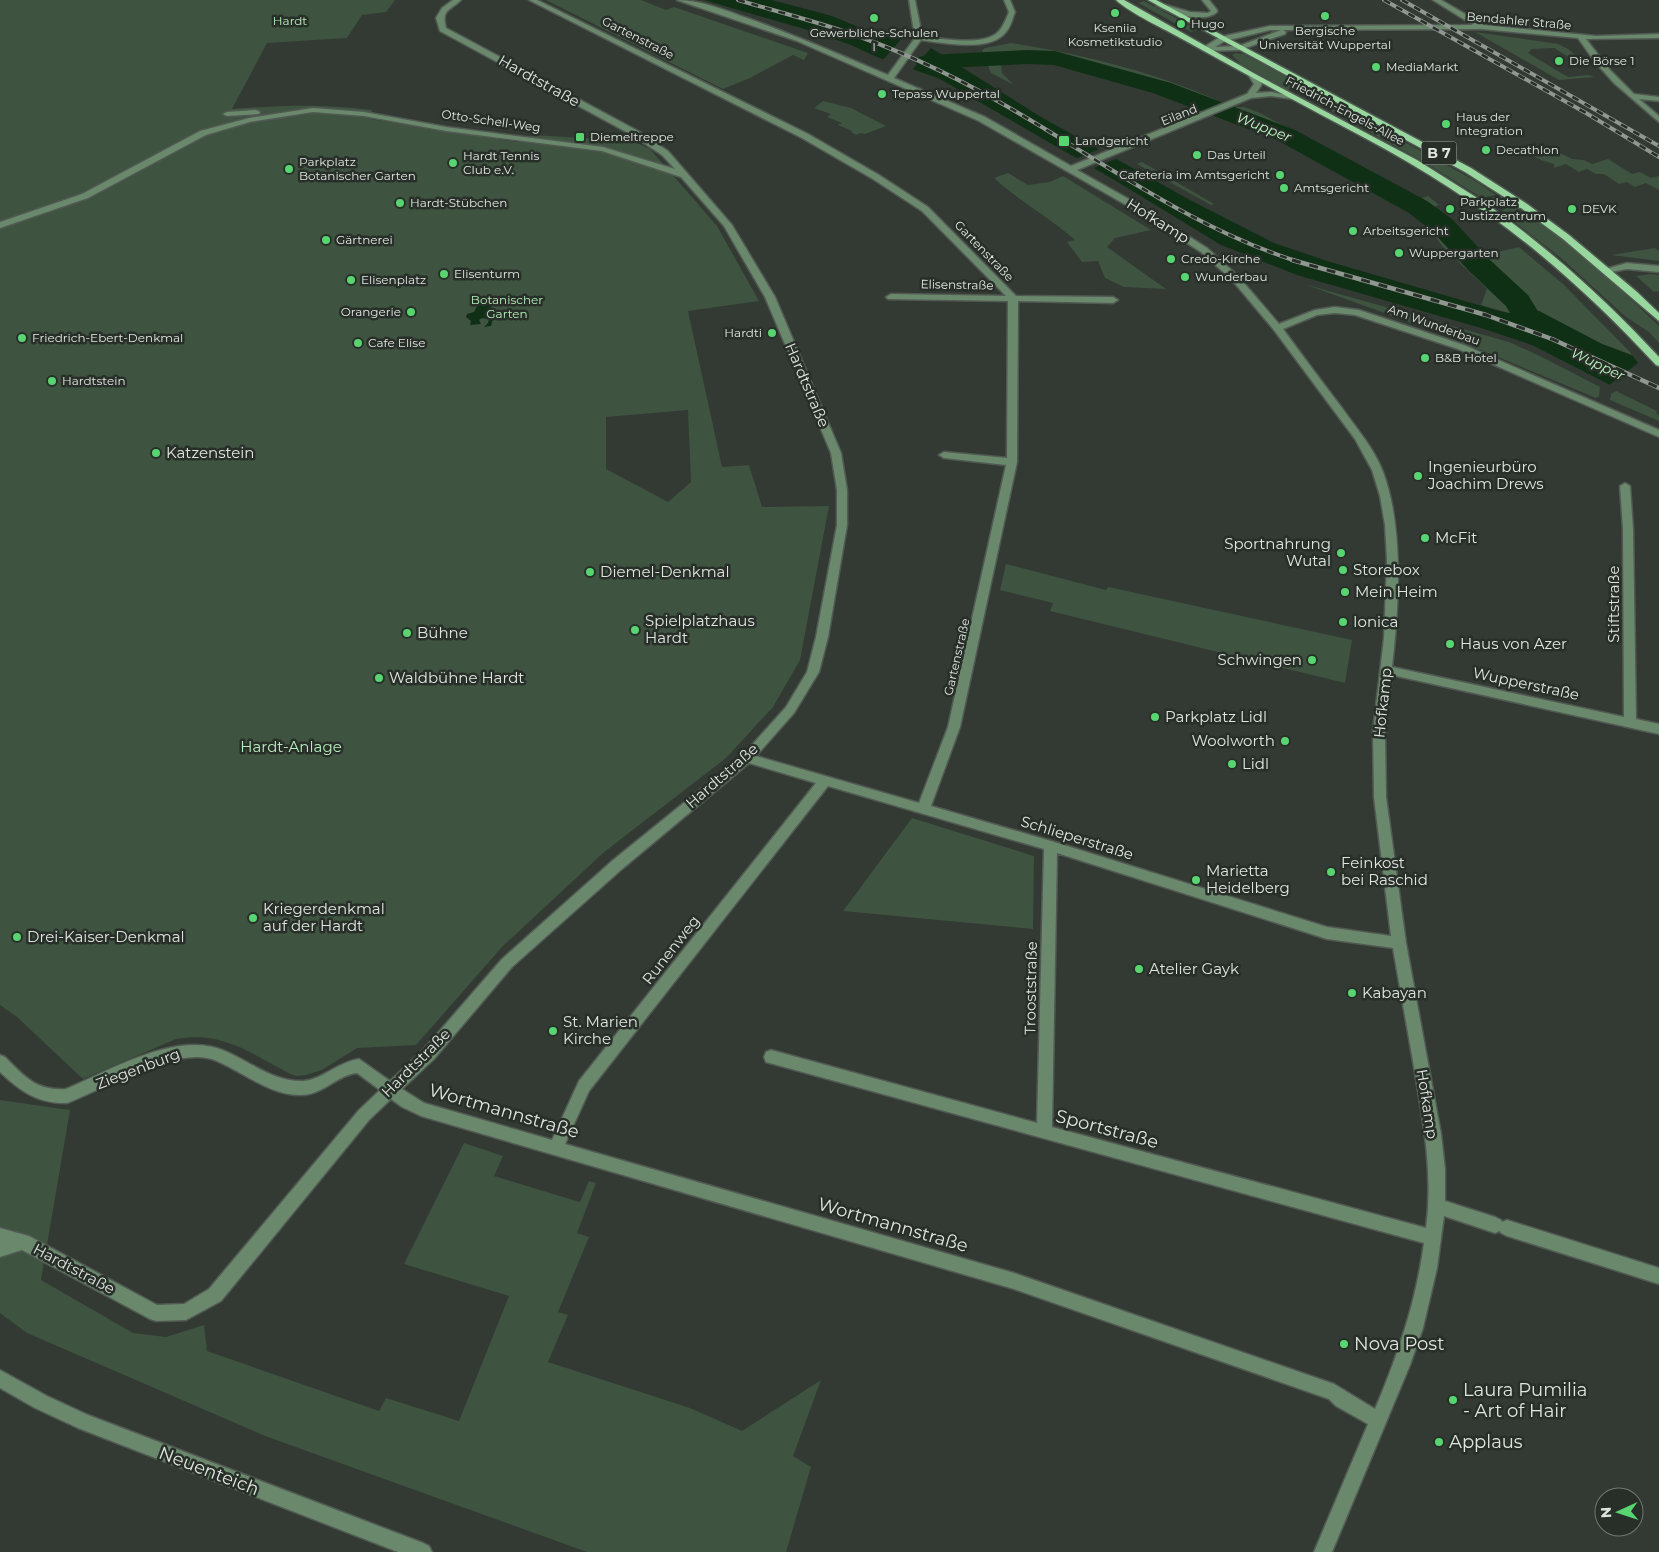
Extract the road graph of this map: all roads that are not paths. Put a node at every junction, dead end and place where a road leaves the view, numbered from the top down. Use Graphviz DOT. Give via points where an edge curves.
graph roads {
  1 [pos="457,0"];
  2 [pos="532,0"];
  3 [pos="680,0"];
  4 [pos="912,0"];
  5 [pos="1007,0"];
  6 [pos="1119,0"];
  7 [pos="1126,0"];
  8 [pos="1132,0"];
  9 [pos="1151,0"];
  10 [pos="1204,0"];
  11 [pos="1436,0"];
  12 [pos="1159,4"];
  13 [pos="1482,26"];
  14 [pos="1316,27"];
  15 [pos="1659,36"];
  16 [pos="1581,37"];
  17 [pos="1223,39"];
  18 [pos="917,41"];
  19 [pos="1205,48"];
  20 [pos="1240,48"];
  21 [pos="1253,76"];
  22 [pos="890,78"];
  23 [pos="1319,89"];
  24 [pos="1250,96"];
  25 [pos="1630,96"];
  26 [pos="1297,99"];
  27 [pos="1659,99"];
  28 [pos="291,112"];
  29 [pos="227,114"];
  30 [pos="1659,120"];
  31 [pos="1071,169"];
  32 [pos="684,175"];
  33 [pos="1498,201"];
  34 [pos="1480,204"];
  35 [pos="1524,206"];
  36 [pos="1495,215"];
  37 [pos="0,225"];
  38 [pos="1659,269"];
  39 [pos="1606,270"];
  40 [pos="891,297"];
  41 [pos="1013,298"];
  42 [pos="1112,300"];
  43 [pos="1659,318"];
  44 [pos="1277,328"];
  45 [pos="1659,362"];
  46 [pos="1659,434"];
  47 [pos="944,455"];
  48 [pos="1012,462"];
  49 [pos="1624,486"];
  50 [pos="1387,670"];
  51 [pos="1630,723"];
  52 [pos="1659,730"];
  53 [pos="747,758"];
  54 [pos="825,781"];
  55 [pos="923,810"];
  56 [pos="1051,846"];
  57 [pos="1399,943"];
  58 [pos="771,1057"];
  59 [pos="0,1062"];
  60 [pos="390,1088"];
  61 [pos="1044,1131"];
  62 [pos="556,1147"];
  63 [pos="1437,1206"];
  64 [pos="0,1236"];
  65 [pos="1433,1238"];
  66 [pos="23,1242"];
  67 [pos="0,1249"];
  68 [pos="1659,1276"];
  69 [pos="0,1378"];
  70 [pos="1377,1420"];
  71 [pos="423,1552"];
  72 [pos="1322,1552"];
  1 -- 32 [label="street, Hardtstraße" via="444,9 440,18 443,28 635,133 665,153"];
  2 -- 41 [label="street, Gartenstraße" via="805,136 876,177 925,209"];
  3 -- 22 [label="street, Hofkamp" via="800,39"];
  4 -- 18 [label="street"];
  5 -- 18 [label="street" via="1012,12 1002,34 996,38 974,42"];
  6 -- 19 [label="main road, Friedrich-Engels-Allee / B 7"];
  7 -- 8 [label="main road"];
  9 -- 12 [label="main road, Friedrich-Engels-Allee / B 7"];
  10 -- 12 [label="street" via="1215,12 1209,17"];
  11 -- 13 [label="street"];
  12 -- 17 [label="main road, Friedrich-Engels-Allee / B 7"];
  13 -- 14 [label="street, Bendahler Straße"];
  13 -- 16 [label="street, Bendahler Straße"];
  14 -- 17 [label="street, Bendahler Straße" via="1270,28"];
  14 -- 20 [label="street, Bendahler Straße" via="1278,33"];
  15 -- 16 [label="street, Bendahler Straße"];
  16 -- 25 [label="street" via="1598,63"];
  17 -- 19 [label="street, Bendahler Straße"];
  17 -- 20 [label="main road, Friedrich-Engels-Allee / B 7"];
  18 -- 22 [label="street"];
  19 -- 20 [label="street, Bendahler Straße"];
  19 -- 21 [label="main road, Friedrich-Engels-Allee / B 7"];
  20 -- 23 [label="main road, Friedrich-Engels-Allee / B 7"];
  21 -- 24 [label="street" via="1258,84"];
  21 -- 26 [label="main road, Friedrich-Engels-Allee / B 7"];
  22 -- 31 [label="street, Hofkamp" via="982,118"];
  23 -- 26 [label="main road" via="1297,90"];
  23 -- 35 [label="main road, Friedrich-Engels-Allee / B 7" via="1468,170"];
  24 -- 26 [label="street, Eiland" via="1271,94"];
  24 -- 31 [label="street, Eiland"];
  25 -- 27 [label="street"];
  25 -- 30 [label="street"];
  26 -- 34 [label="main road, Friedrich-Engels-Allee / B 7" via="1428,170"];
  28 -- 29 [label="street, Otto-Schell-Weg" via="283,109"];
  28 -- 32 [label="street, Otto-Schell-Weg" via="364,114 446,129 603,149"];
  28 -- 37 [label="street, Otto-Schell-Weg" via="203,133 92,193"];
  31 -- 44 [label="street, Hofkamp" via="1204,250 1235,278"];
  32 -- 53 [label="street, Hardtstraße" via="728,225 770,297 836,453 842,490 840,534 813,672 790,710"];
  33 -- 34 [label="main road"];
  33 -- 35 [label="main road"];
  33 -- 36 [label="main road" via="1492,207"];
  34 -- 36 [label="main road, Friedrich-Engels-Allee / B 7"];
  35 -- 39 [label="main road, Friedrich-Engels-Allee / B 7"];
  36 -- 45 [label="main road, Friedrich-Engels-Allee / B 7" via="1574,278"];
  38 -- 39 [label="street" via="1627,266"];
  39 -- 43 [label="main road, Friedrich-Engels-Allee / B 7"];
  40 -- 41 [label="street, Elisenstraße"];
  41 -- 42 [label="street, Elisenstraße"];
  41 -- 48 [label="street, Gartenstraße"];
  44 -- 46 [label="street, Am Wunderbau" via="1314,314 1336,310 1356,312 1462,347"];
  44 -- 50 [label="street, Hofkamp" via="1377,470 1390,525 1392,559 1392,616"];
  47 -- 48 [label="street"];
  48 -- 55 [label="street, Gartenstraße" via="954,727"];
  49 -- 51 [label="street, Stiftstraße" via="1628,529"];
  50 -- 51 [label="street, Wupperstraße"];
  50 -- 57 [label="street, Hofkamp" via="1381,700 1378,764"];
  51 -- 52 [label="street, Wupperstraße"];
  53 -- 54 [label="street, Schlieperstraße"];
  53 -- 60 [label="street, Hardtstraße" via="617,865 507,963 429,1054"];
  54 -- 55 [label="street, Schlieperstraße"];
  54 -- 62 [label="street, Runenweg" via="584,1086"];
  55 -- 56 [label="street, Schlieperstraße"];
  56 -- 57 [label="street, Schlieperstraße" via="1328,933"];
  56 -- 61 [label="street, Trooststraße"];
  57 -- 63 [label="street, Hofkamp" via="1433,1134"];
  58 -- 61 [label="street, Sportstraße"];
  59 -- 60 [label="street, Ziegenburg" via="29,1090 57,1098 158,1059 194,1050 221,1056 265,1080 284,1086 304,1088 316,1085 350,1066 359,1066"];
  60 -- 62 [label="street, Wortmannstraße" via="421,1108"];
  60 -- 66 [label="street, Hardtstraße" via="215,1295 186,1312 156,1313"];
  61 -- 65 [label="street, Sportstraße"];
  62 -- 70 [label="street, Wortmannstraße" via="1014,1281 1334,1392"];
  63 -- 65 [label="street, Hofkamp"];
  63 -- 68 [label="street"];
  64 -- 66 [label="street, Hardtstraße"];
  65 -- 70 [label="street, Hofkamp" via="1424,1297 1415,1328"];
  66 -- 67 [label="street, Hardtstraße"];
  69 -- 71 [label="street, Neuenteich" via="22,1393 88,1422"];
  70 -- 72 [label="street, Hofkamp"];
}
